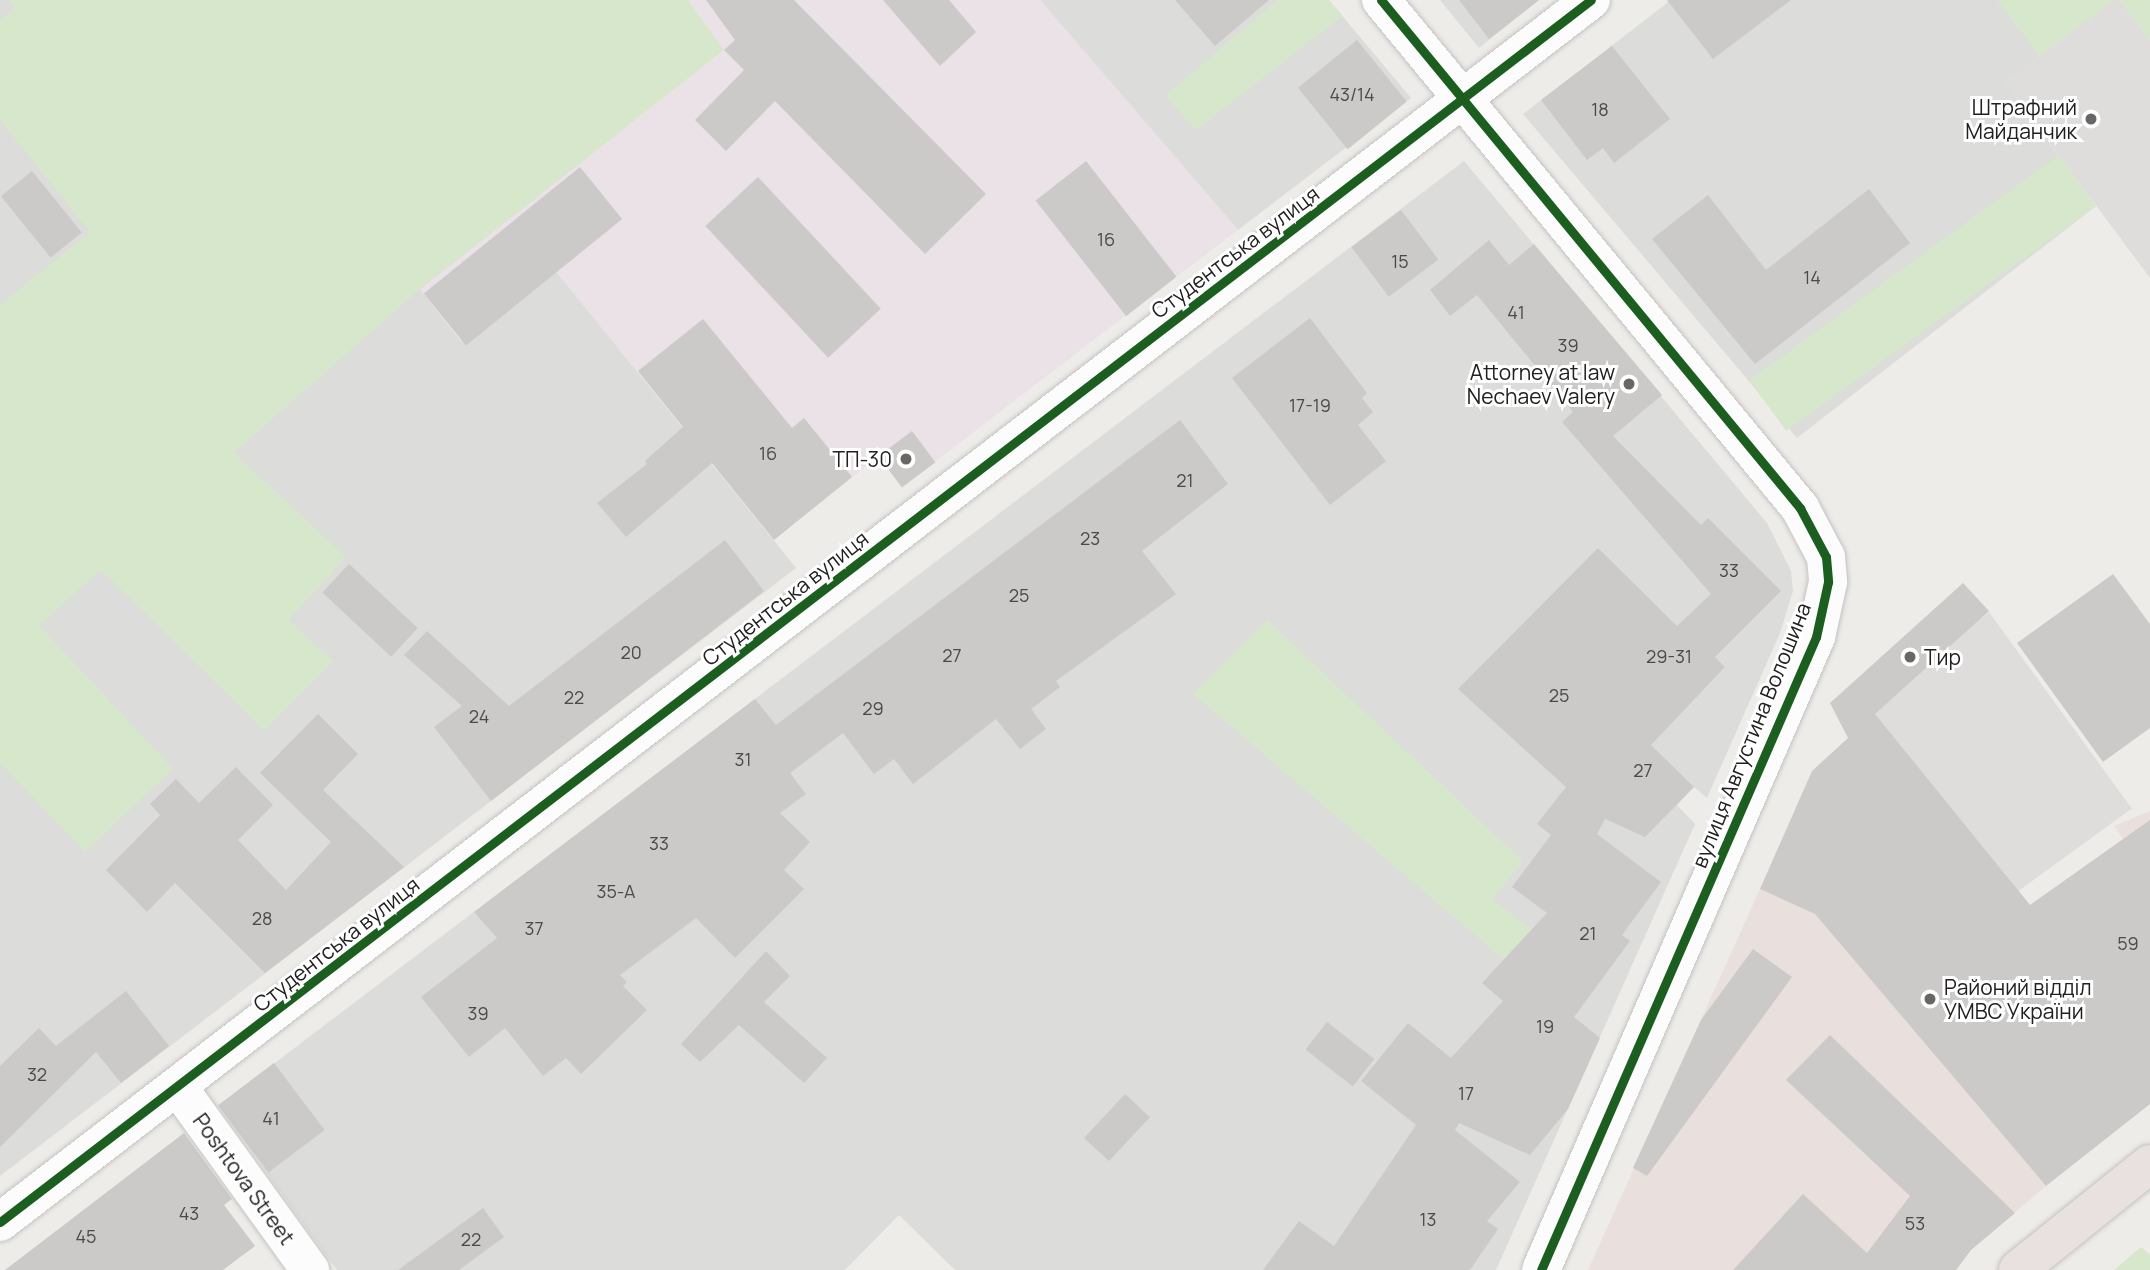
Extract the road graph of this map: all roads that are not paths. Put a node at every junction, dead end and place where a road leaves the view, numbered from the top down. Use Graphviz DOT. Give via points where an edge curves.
graph roads {
  1 [pos="1381,0"];
  2 [pos="1591,0"];
  3 [pos="1462,100"];
  4 [pos="178,1087"];
  5 [pos="2150,1164"];
  6 [pos="0,1222"];
  7 [pos="310,1270"];
  8 [pos="1541,1270"];
  9 [pos="2018,1270"];
  1 -- 3 [label="street, вулиця Августина Волошина"];
  2 -- 3 [label="street, Студентська вулиця"];
  3 -- 4 [label="street, Студентська вулиця"];
  3 -- 8 [label="street, вулиця Августина Волошина" via="1800,508 1826,557 1828,582 1816,637"];
  4 -- 6 [label="street, Студентська вулиця"];
  4 -- 7 [label="street, Poshtova Street"];
  5 -- 9 [label="highway"];
}
